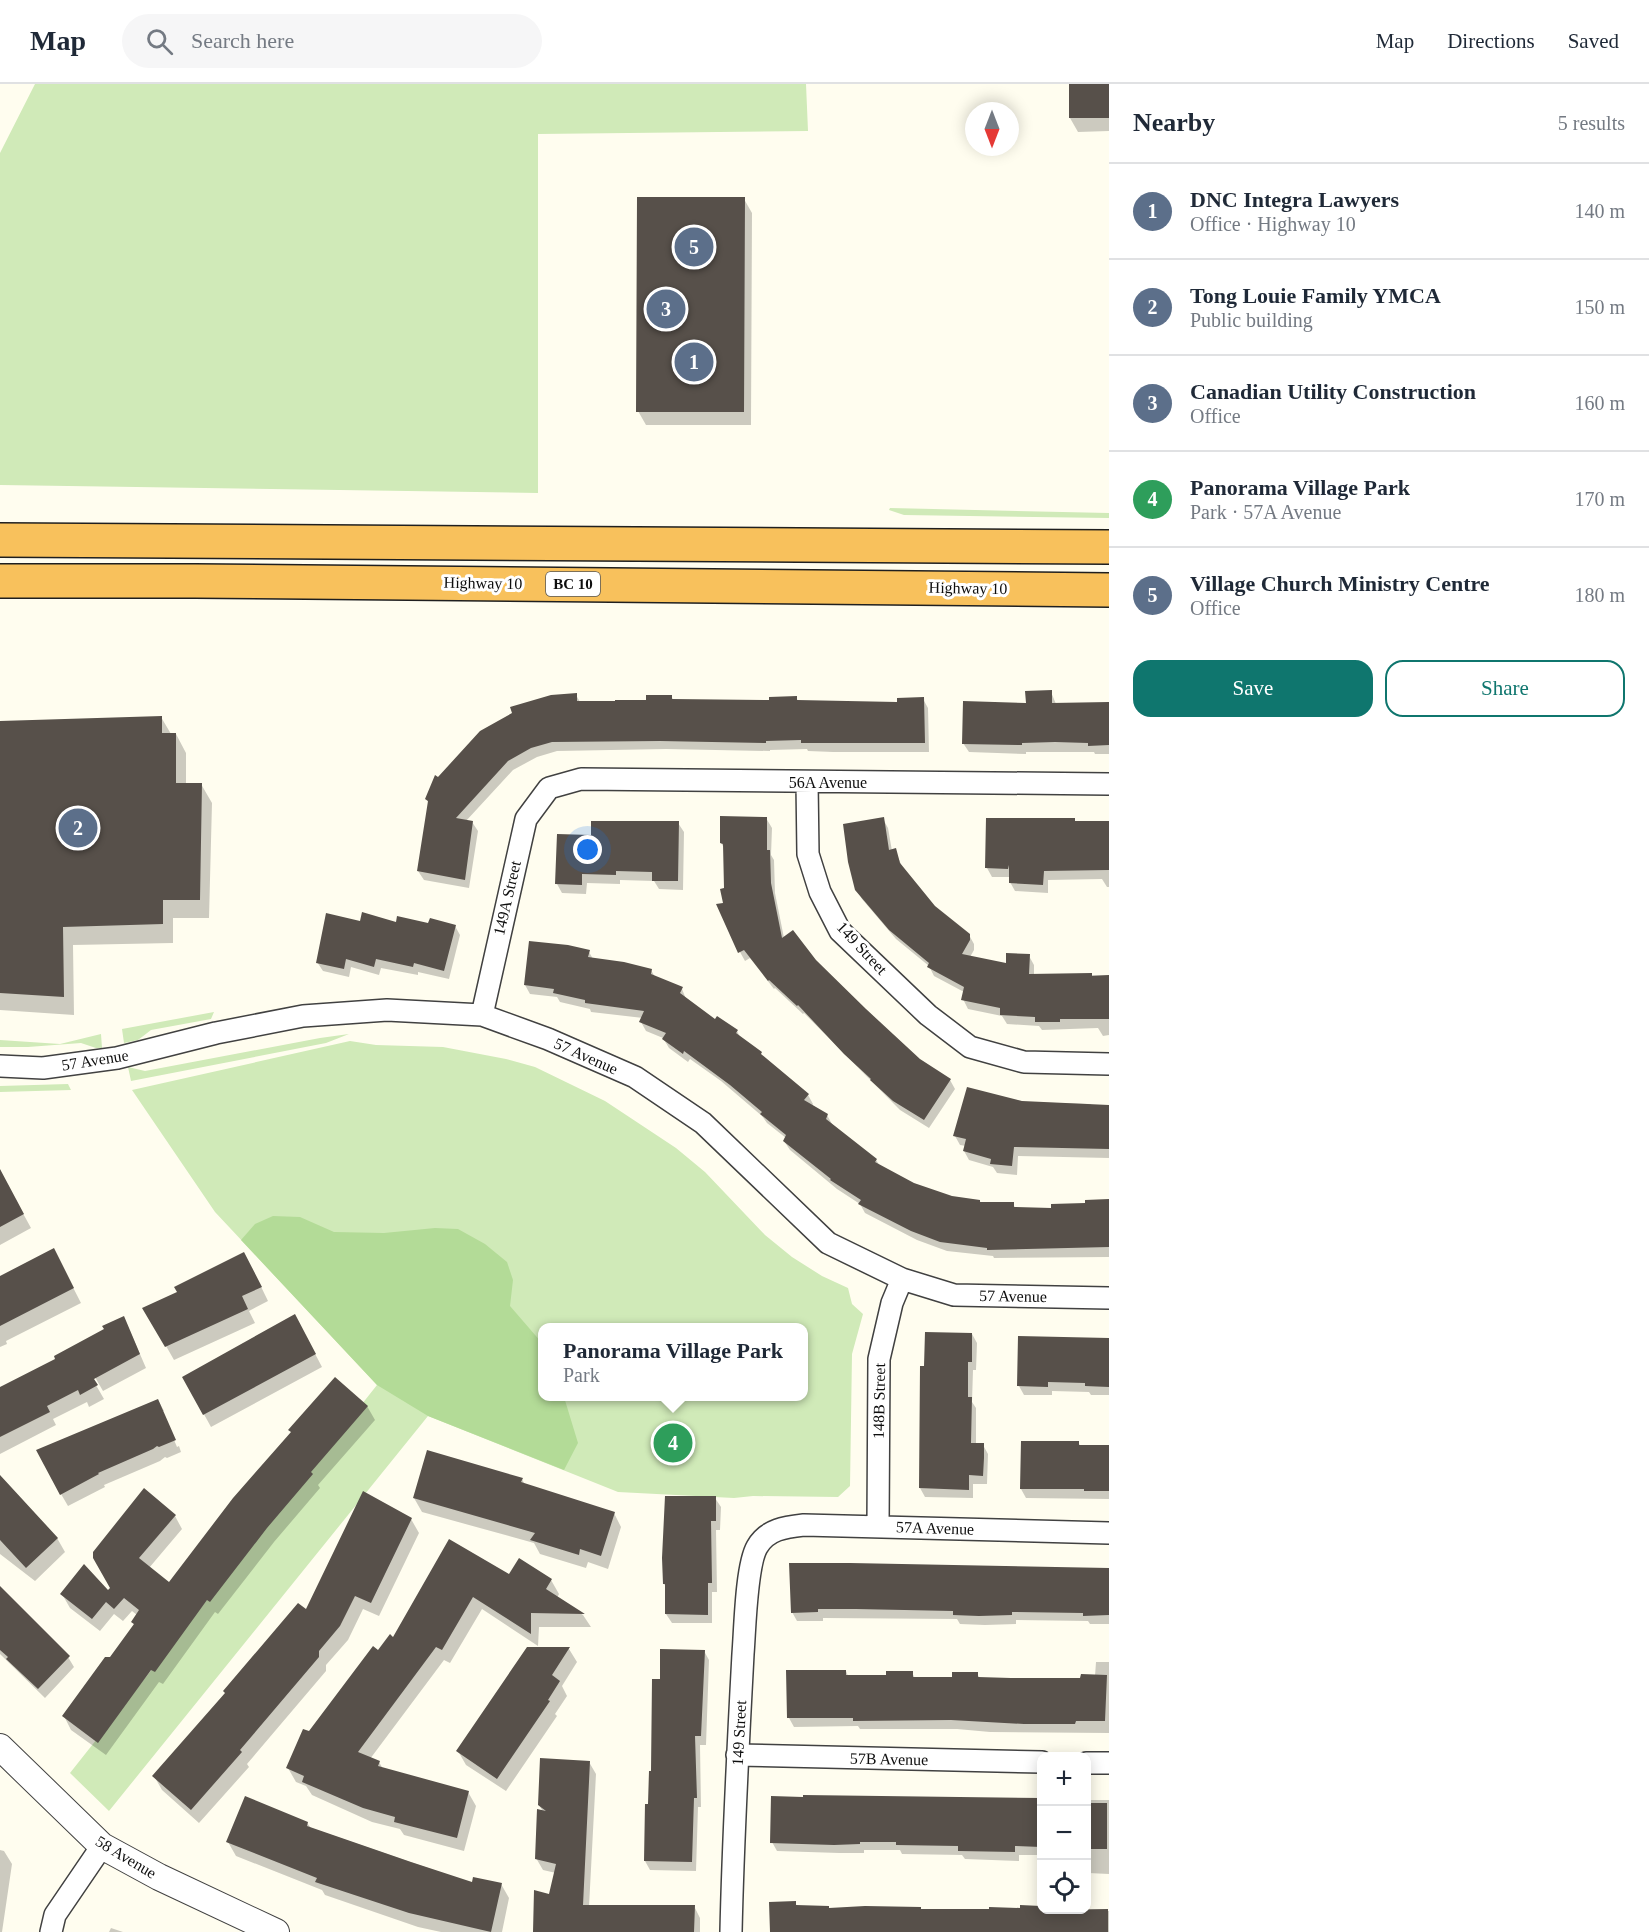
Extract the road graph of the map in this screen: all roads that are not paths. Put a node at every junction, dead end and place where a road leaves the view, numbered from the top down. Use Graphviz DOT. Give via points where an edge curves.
graph roads {
  1 [pos="0,540"];
  2 [pos="1109,547"];
  3 [pos="0,580"];
  4 [pos="1109,590"];
  5 [pos="807,782"];
  6 [pos="1109,784"];
  7 [pos="549,788"];
  8 [pos="482,1016"];
  9 [pos="1109,1064"];
  10 [pos="0,1066"];
  11 [pos="902,1279"];
  12 [pos="1109,1298"];
  13 [pos="878,1526"];
  14 [pos="1109,1533"];
  15 [pos="764,1536"];
  16 [pos="0,1747"];
  17 [pos="737,1755"];
  18 [pos="1037,1762"];
  19 [pos="1091,1763"];
  20 [pos="1109,1763"];
  21 [pos="102,1846"];
  22 [pos="51,1932"];
  23 [pos="276,1932"];
  24 [pos="731,1932"];
  1 -- 2 [label="highway"];
  3 -- 4 [label="highway, Highway 10 / BC 10"];
  5 -- 6 [label="street, 56A Avenue"];
  5 -- 7 [label="street, 56A Avenue" via="581,779"];
  5 -- 9 [label="street, 149 Street" via="808,854 820,892 840,931 928,1016 970,1047 1024,1062"];
  7 -- 8 [label="street, 149A Street" via="526,819"];
  8 -- 10 [label="street, 57 Avenue" via="387,1010 303,1016 108,1060 43,1068"];
  8 -- 11 [label="street, 57 Avenue" via="548,1039 635,1077 703,1123 828,1243"];
  11 -- 12 [label="street, 57 Avenue" via="954,1295"];
  11 -- 13 [label="street, 148B Street" via="891,1303 879,1359"];
  13 -- 14 [label="street, 57A Avenue"];
  13 -- 15 [label="street, 57A Avenue" via="804,1525"];
  15 -- 17 [label="street, 149 Street" via="756,1549 749,1586"];
  16 -- 21 [label="street, 58 Avenue"];
  17 -- 18 [label="street, 57B Avenue"];
  17 -- 24 [label="street, 149 Street"];
  19 -- 20 [label="street"];
  21 -- 22 [label="street" via="56,1915"];
  21 -- 23 [label="street, 58 Avenue"];
}
